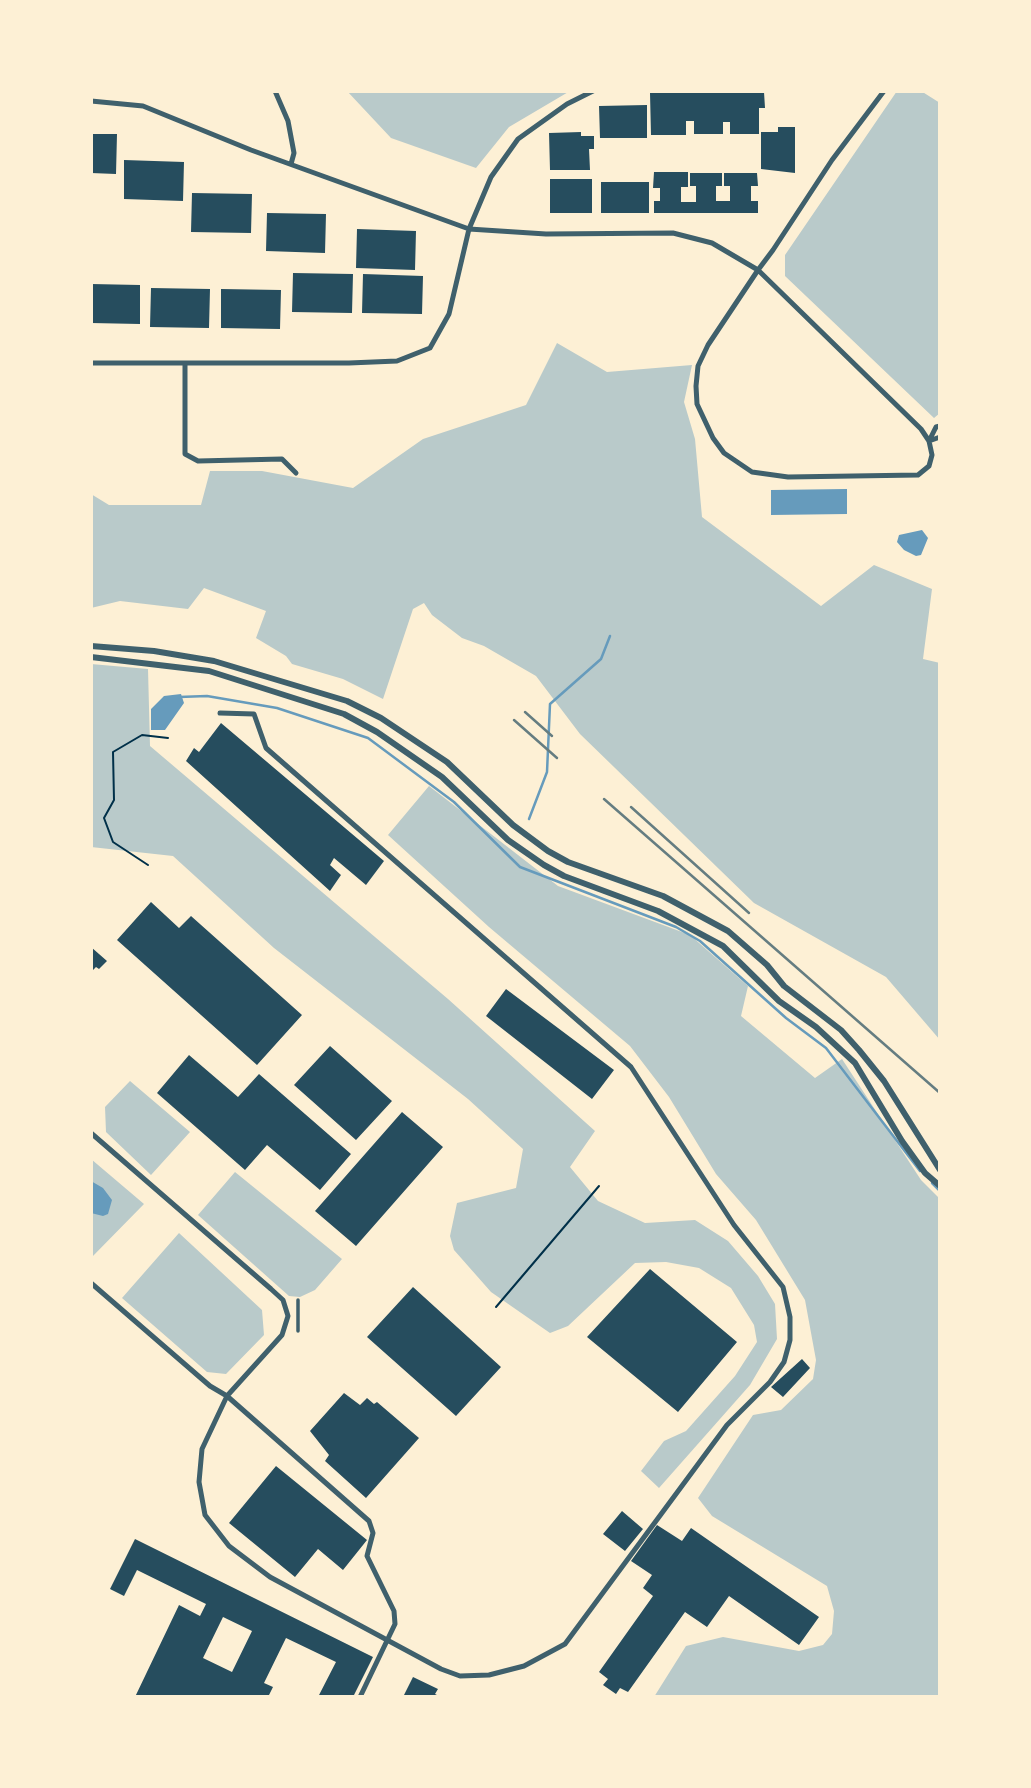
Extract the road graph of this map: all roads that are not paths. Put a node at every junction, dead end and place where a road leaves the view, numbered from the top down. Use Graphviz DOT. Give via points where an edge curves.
graph roads {
  1 [pos="275,91"];
  2 [pos="593,91"];
  3 [pos="873,91"];
  4 [pos="882,93"];
  5 [pos="91,101"];
  6 [pos="291,164"];
  7 [pos="469,229"];
  8 [pos="758,270"];
  9 [pos="91,363"];
  10 [pos="185,363"];
  11 [pos="940,426"];
  12 [pos="940,437"];
  13 [pos="929,441"];
  14 [pos="296,473"];
  15 [pos="91,646"];
  16 [pos="91,657"];
  17 [pos="220,713"];
  18 [pos="91,1133"];
  19 [pos="940,1170"];
  20 [pos="940,1186"];
  21 [pos="91,1283"];
  22 [pos="298,1300"];
  23 [pos="298,1331"];
  24 [pos="227,1396"];
  25 [pos="387,1640"];
  26 [pos="360,1697"];
  1 -- 6 [label="street" via="288,121 294,153"];
  2 -- 7 [label="street" via="519,139 491,177"];
  3 -- 4 [label="street"];
  4 -- 8 [label="street"];
  5 -- 6 [label="street" via="143,106"];
  6 -- 7 [label="street"];
  7 -- 8 [label="street" via="673,233 712,243"];
  7 -- 10 [label="street" via="449,314 430,348 414,357 349,363"];
  8 -- 13 [label="street"];
  8 -- 13 [label="street" via="698,366 697,404 724,453 752,472 770,477 918,475 929,466"];
  9 -- 10 [label="street"];
  10 -- 14 [label="street" via="186,454 198,460 282,459"];
  11 -- 13 [label="street"];
  12 -- 13 [label="street"];
  15 -- 19 [label="street" via="214,661 347,701 447,762 513,825 548,851 663,896 727,931 859,1050"];
  16 -- 20 [label="street" via="209,671 344,714 442,777 508,840 544,865 659,911 723,946 779,1001 855,1063 902,1141"];
  17 -- 25 [label="street" via="254,715 265,748 631,1067 734,1225 783,1287 790,1317 784,1362 727,1425 565,1644 524,1666 460,1676"];
  18 -- 24 [label="street" via="283,1300 288,1316 282,1335"];
  21 -- 24 [label="street"];
  22 -- 23 [label="street"];
  24 -- 25 [label="street" via="369,1521 373,1533 367,1556 394,1611 395,1624"];
  24 -- 25 [label="street" via="202,1448 199,1482 205,1516 229,1546 270,1577"];
  25 -- 26 [label="street"];
}
